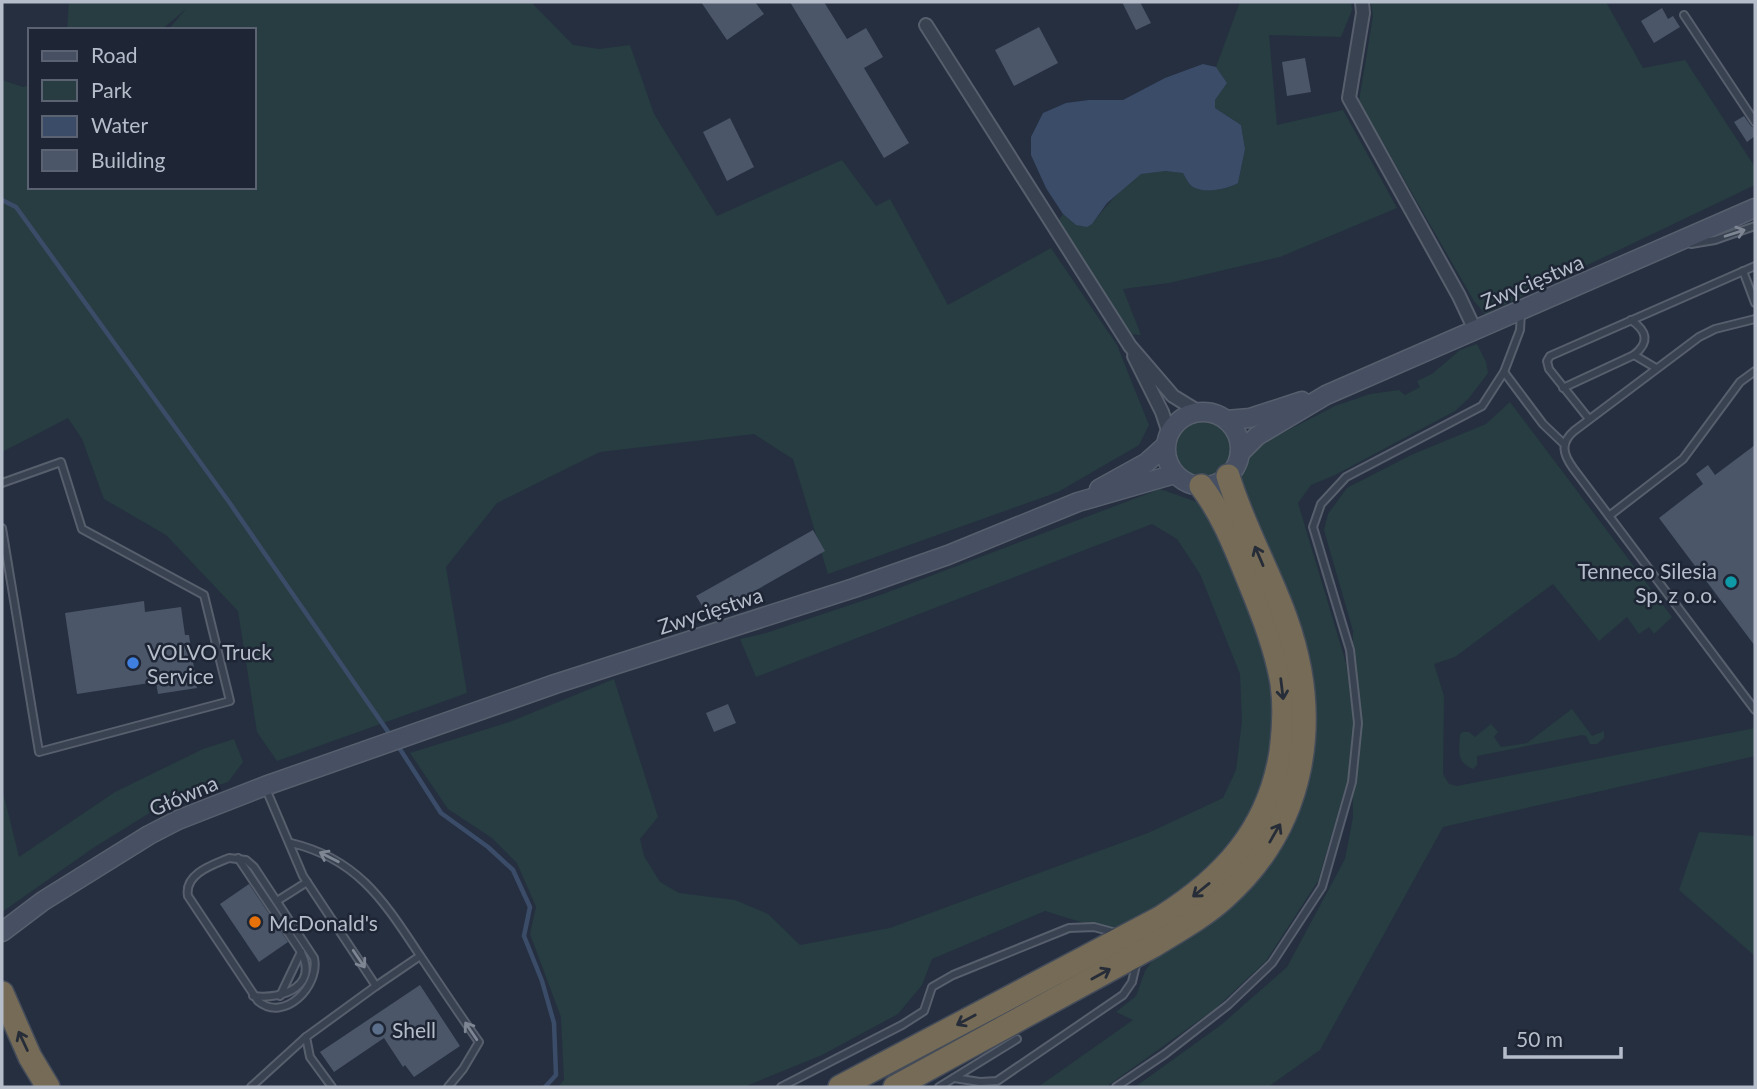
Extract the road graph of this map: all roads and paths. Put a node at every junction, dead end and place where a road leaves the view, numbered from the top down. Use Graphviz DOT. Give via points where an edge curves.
graph roads {
  1 [pos="1362,2"];
  2 [pos="1684,15"];
  3 [pos="926,25"];
  4 [pos="1755,122"];
  5 [pos="1755,208"];
  6 [pos="1755,226"];
  7 [pos="1661,249"];
  8 [pos="1755,266"];
  9 [pos="1743,271"];
  10 [pos="1755,303"];
  11 [pos="1521,310"];
  12 [pos="1755,319"];
  13 [pos="1631,320"];
  14 [pos="1475,330"];
  15 [pos="1130,346"];
  16 [pos="1634,355"];
  17 [pos="1656,368"];
  18 [pos="1755,371"];
  19 [pos="1504,372"];
  20 [pos="1563,388"];
  21 [pos="1326,395"];
  22 [pos="1199,412"];
  23 [pos="1589,419"];
  24 [pos="1226,420"];
  25 [pos="1167,440"];
  26 [pos="1564,444"];
  27 [pos="1240,453"];
  28 [pos="1175,474"];
  29 [pos="1228,476"];
  30 [pos="2,484"];
  31 [pos="1201,486"];
  32 [pos="1078,502"];
  33 [pos="1609,516"];
  34 [pos="2,528"];
  35 [pos="1755,710"];
  36 [pos="353,754"];
  37 [pos="265,786"];
  38 [pos="291,844"];
  39 [pos="238,858"];
  40 [pos="307,882"];
  41 [pos="277,901"];
  42 [pos="2,932"];
  43 [pos="1116,933"];
  44 [pos="301,952"];
  45 [pos="420,956"];
  46 [pos="1136,965"];
  47 [pos="376,986"];
  48 [pos="2,993"];
  49 [pos="253,996"];
  50 [pos="280,996"];
  51 [pos="306,1037"];
  52 [pos="1017,1039"];
  53 [pos="954,1078"];
  54 [pos="48,1087"];
  55 [pos="251,1087"];
  56 [pos="332,1087"];
  57 [pos="448,1087"];
  58 [pos="781,1087"];
  59 [pos="840,1087"];
  60 [pos="895,1087"];
  61 [pos="939,1087"];
  62 [pos="1116,1087"];
  1 -- 14 [label="street" via="1349,98"];
  2 -- 4 [label="lane"];
  3 -- 15 [label="street"];
  5 -- 7 [label="main road, Zwycięstwa"];
  7 -- 6 [label="lane, one-way" via="1716,240"];
  7 -- 11 [label="main road, Zwycięstwa"];
  8 -- 9 [label="lane"];
  9 -- 10 [label="lane"];
  9 -- 13 [label="lane"];
  11 -- 14 [label="main road, Zwycięstwa"];
  11 -- 19 [label="lane" via="1520,330"];
  12 -- 17 [label="lane" via="1707,333"];
  13 -- 16 [label="lane" via="1640,326 1645,341"];
  13 -- 20 [label="lane" via="1550,356 1549,369"];
  14 -- 21 [label="main road, Zwycięstwa"];
  15 -- 22 [label="street" via="1173,396"];
  15 -- 25 [label="street" via="1162,412"];
  16 -- 17 [label="lane"];
  16 -- 20 [label="lane"];
  17 -- 23 [label="lane"];
  18 -- 33 [label="lane" via="1740,382 1683,459"];
  19 -- 26 [label="lane"];
  19 -- 62 [label="lane" via="1482,406 1346,477 1321,504 1313,527 1350,650 1358,723 1352,782 1322,887 1272,963 1228,1005"];
  20 -- 23 [label="lane"];
  21 -- 24 [label="main road, Zwycięstwa" via="1250,418"];
  21 -- 27 [label="main road, Zwycięstwa" via="1257,436"];
  22 -- 24 [label="main road"];
  22 -- 25 [label="main road" via="1183,417"];
  23 -- 26 [label="lane"];
  24 -- 27 [label="main road" via="1238,437"];
  25 -- 28 [label="main road" via="1167,461"];
  25 -- 32 [label="main road, Zwycięstwa" via="1146,463"];
  26 -- 33 [label="lane" via="1568,461"];
  27 -- 29 [label="main road"];
  28 -- 31 [label="main road"];
  28 -- 32 [label="main road, Zwycięstwa"];
  29 -- 31 [label="main road" via="1214,485"];
  60 -- 29 [label="highway, one-way" via="1194,920 1249,873 1281,824 1303,754 1305,694 1286,619"];
  30 -- 34 [label="lane" via="61,462 82,529 204,595 230,701 38,752"];
  31 -- 59 [label="highway, one-way" via="1216,506 1266,622 1282,684 1278,772 1253,832 1209,884 1160,919"];
  32 -- 36 [label="main road, Zwycięstwa" via="889,576"];
  33 -- 35 [label="lane"];
  36 -- 37 [label="main road, Główna"];
  37 -- 38 [label="lane"];
  37 -- 42 [label="main road, Główna" via="149,835"];
  38 -- 40 [label="lane"];
  45 -- 38 [label="lane, one-way" via="364,880 324,854"];
  39 -- 41 [label="lane" via="250,863"];
  39 -- 44 [label="lane"];
  39 -- 49 [label="lane" via="196,875 187,892"];
  40 -- 41 [label="lane"];
  40 -- 47 [label="lane, one-way"];
  41 -- 49 [label="lane" via="311,953 315,972 303,994 284,1005 266,1007"];
  43 -- 58 [label="lane" via="1094,927 1069,928 953,975 932,987 924,1011"];
  44 -- 50 [label="lane"];
  44 -- 50 [label="lane" via="303,979"];
  45 -- 47 [label="lane"];
  57 -- 45 [label="lane, one-way" via="479,1042"];
  46 -- 53 [label="lane" via="1123,995 997,1081"];
  47 -- 51 [label="lane"];
  54 -- 48 [label="highway, one-way"];
  49 -- 50 [label="lane"];
  51 -- 55 [label="lane"];
  51 -- 56 [label="lane" via="310,1058"];
  52 -- 53 [label="lane"];
  53 -- 61 [label="lane"];
}
